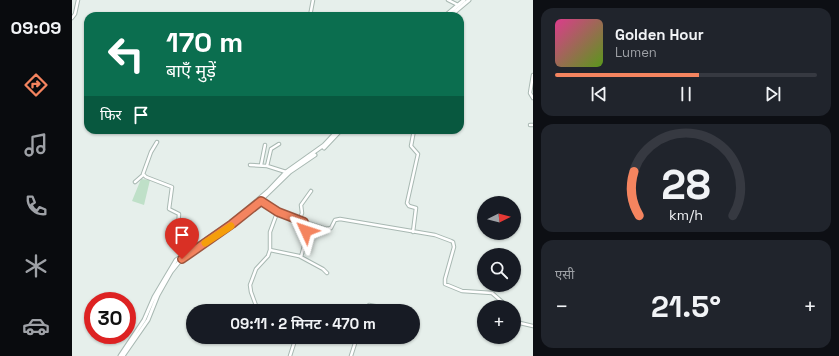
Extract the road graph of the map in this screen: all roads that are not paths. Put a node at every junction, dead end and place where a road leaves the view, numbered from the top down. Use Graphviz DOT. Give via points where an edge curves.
graph roads {
  1 [pos="78,0"];
  2 [pos="313,0"];
  3 [pos="448,0"];
  4 [pos="464,0"];
  5 [pos="469,0"];
  6 [pos="458,5"];
  7 [pos="311,12"];
  8 [pos="450,12"];
  9 [pos="455,12"];
  10 [pos="72,18"];
  11 [pos="533,75"];
  12 [pos="533,98"];
  13 [pos="335,134"];
  14 [pos="336,134"];
  15 [pos="413,134"];
  16 [pos="157,142"];
  17 [pos="279,144"];
  18 [pos="264,145"];
  19 [pos="250,165"];
  20 [pos="261,165"];
  21 [pos="267,166"];
  22 [pos="286,172"];
  23 [pos="143,175"];
  24 [pos="135,182"];
  25 [pos="311,191"];
  26 [pos="261,201"];
  27 [pos="278,212"];
  28 [pos="299,221"];
  29 [pos="304,222"];
  30 [pos="413,232"];
  31 [pos="193,248"];
  32 [pos="270,250"];
  33 [pos="301,257"];
  34 [pos="327,273"];
  35 [pos="500,300"];
  36 [pos="255,304"];
  37 [pos="521,323"];
  38 [pos="533,326"];
  39 [pos="294,344"];
  40 [pos="355,344"];
  41 [pos="120,356"];
  42 [pos="123,356"];
  43 [pos="290,356"];
  44 [pos="352,356"];
  1 -- 10 [label="street"];
  2 -- 7 [label="street"];
  3 -- 6 [label="street"];
  4 -- 6 [label="street"];
  5 -- 9 [label="street"];
  6 -- 8 [label="street"];
  11 -- 12 [label="street" via="530,93"];
  13 -- 22 [label="street" via="321,148"];
  14 -- 26 [label="street" via="325,147 290,172"];
  15 -- 30 [label="street" via="411,146 418,154 408,203 409,206 416,208"];
  16 -- 23 [label="street"];
  17 -- 21 [label="street" via="271,149"];
  18 -- 20 [label="street"];
  19 -- 20 [label="street"];
  20 -- 21 [label="street"];
  21 -- 22 [label="street"];
  22 -- 31 [label="street" via="234,220"];
  23 -- 24 [label="street"];
  23 -- 31 [label="street" via="172,187 169,209 179,214 177,239"];
  25 -- 28 [label="street" via="301,205"];
  26 -- 27 [label="street"];
  26 -- 42 [label="street" via="175,266 158,295 148,320"];
  27 -- 28 [label="street"];
  27 -- 32 [label="street" via="270,232"];
  28 -- 29 [label="street"];
  29 -- 30 [label="street" via="328,229 335,220 340,219"];
  29 -- 33 [label="street" via="307,235"];
  30 -- 35 [label="street" via="439,236 453,242 445,282 447,286 492,293"];
  31 -- 41 [label="street" via="171,267 144,320"];
  32 -- 33 [label="street"];
  32 -- 36 [label="street" via="256,269 250,285"];
  33 -- 34 [label="street"];
  37 -- 38 [label="street"];
  39 -- 43 [label="street"];
  40 -- 44 [label="street"];
}
